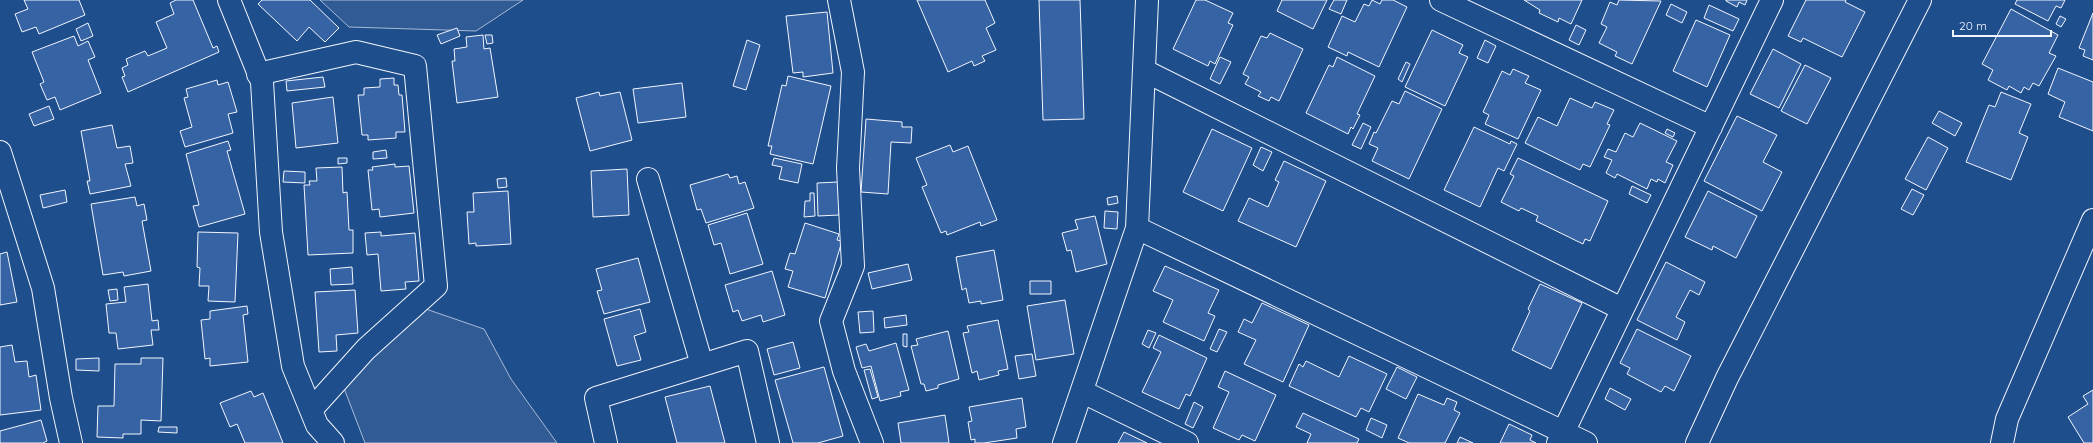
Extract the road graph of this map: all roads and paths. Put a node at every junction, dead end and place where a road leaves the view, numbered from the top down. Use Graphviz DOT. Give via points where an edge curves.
graph roads {
  1 [pos="229,0"];
  2 [pos="838,0"];
  3 [pos="1147,0"];
  4 [pos="1441,0"];
  5 [pos="1772,0"];
  6 [pos="1920,0"];
  7 [pos="1145,71"];
  8 [pos="258,74"];
  9 [pos="1710,127"];
  10 [pos="0,152"];
  11 [pos="648,178"];
  12 [pos="2093,220"];
  13 [pos="1137,228"];
  14 [pos="1622,309"];
  15 [pos="702,365"];
  16 [pos="1083,392"];
  17 [pos="311,410"];
  18 [pos="1560,438"];
  19 [pos="71,443"];
  20 [pos="332,443"];
  21 [pos="606,443"];
  22 [pos="768,443"];
  23 [pos="872,443"];
  24 [pos="1064,443"];
  25 [pos="1187,443"];
  26 [pos="1586,443"];
  27 [pos="1697,443"];
  28 [pos="2002,443"];
  1 -- 8 [label="street"];
  2 -- 23 [label="street" via="853,72 848,168 854,266 831,322 844,371"];
  3 -- 7 [label="street"];
  4 -- 9 [label="street"];
  5 -- 9 [label="street"];
  6 -- 27 [label="street" via="1731,371"];
  7 -- 13 [label="street"];
  7 -- 14 [label="street"];
  8 -- 17 [label="street" via="262,82 271,232 293,366"];
  8 -- 17 [label="street" via="356,52 415,66 436,286 366,349"];
  9 -- 14 [label="street"];
  10 -- 19 [label="street" via="43,288 60,398"];
  11 -- 15 [label="street"];
  12 -- 28 [label="street" via="2007,419"];
  13 -- 16 [label="street"];
  13 -- 18 [label="street"];
  14 -- 18 [label="street"];
  15 -- 21 [label="street" via="596,398"];
  15 -- 22 [label="street" via="747,351"];
  16 -- 24 [label="street"];
  16 -- 25 [label="street"];
  17 -- 20 [label="street" via="317,426"];
  18 -- 26 [label="street"];
}
